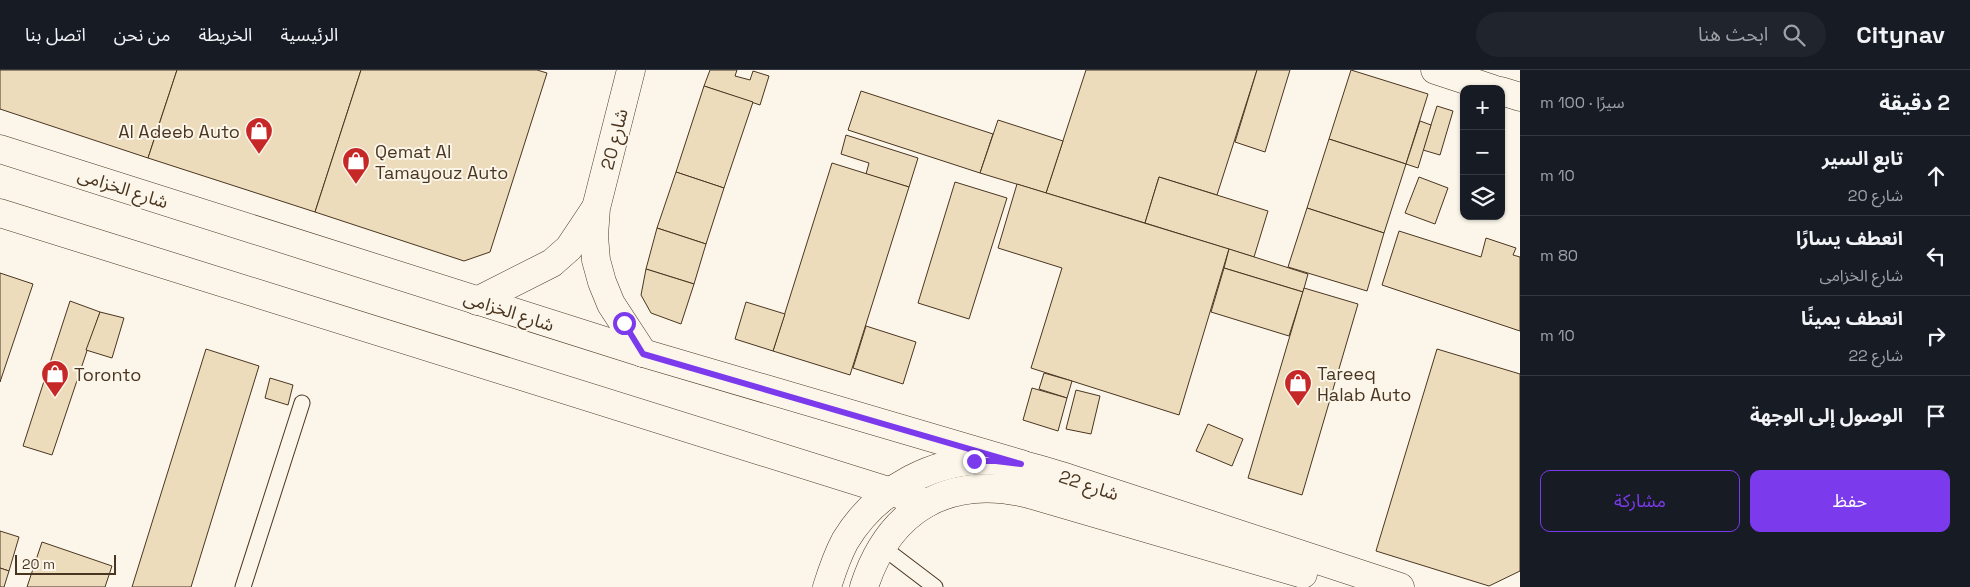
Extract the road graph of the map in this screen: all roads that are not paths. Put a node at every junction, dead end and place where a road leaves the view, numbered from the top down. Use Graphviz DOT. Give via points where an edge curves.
graph roads {
  1 [pos="631,70"];
  2 [pos="1435,70"];
  3 [pos="1481,85"];
  4 [pos="1505,92"];
  5 [pos="1520,97"];
  6 [pos="0,149"];
  7 [pos="596,208"];
  8 [pos="0,213"];
  9 [pos="477,301"];
  10 [pos="643,354"];
  11 [pos="302,403"];
  12 [pos="1021,464"];
  13 [pos="890,491"];
  14 [pos="927,504"];
  15 [pos="881,546"];
  16 [pos="243,587"];
  17 [pos="827,587"];
  18 [pos="864,587"];
  19 [pos="936,587"];
  20 [pos="1346,587"];
  21 [pos="1400,587"];
  1 -- 7 [label="street, شارع 20"];
  2 -- 3 [label="street"];
  4 -- 5 [label="street"];
  6 -- 9 [label="street, شارع الخزامى"];
  7 -- 9 [label="street, شارع 20" via="569,248 552,263"];
  7 -- 10 [label="street, شارع 20" via="594,236 602,282 611,304"];
  8 -- 13 [label="street"];
  9 -- 10 [label="street, شارع الخزامى"];
  10 -- 12 [label="street, شارع الخزامى"];
  11 -- 16 [label="lane"];
  12 -- 13 [label="street, شارع 22" via="981,461 950,464"];
  12 -- 21 [label="street, شارع 22"];
  13 -- 14 [label="street"];
  13 -- 17 [label="street, شارع 22" via="858,522 846,540 835,560"];
  14 -- 15 [label="street, شارع 22" via="909,515"];
  14 -- 20 [label="street, شارع 22" via="966,489 1008,489"];
  15 -- 18 [label="street, شارع 22"];
  15 -- 19 [label="lane"];
}
